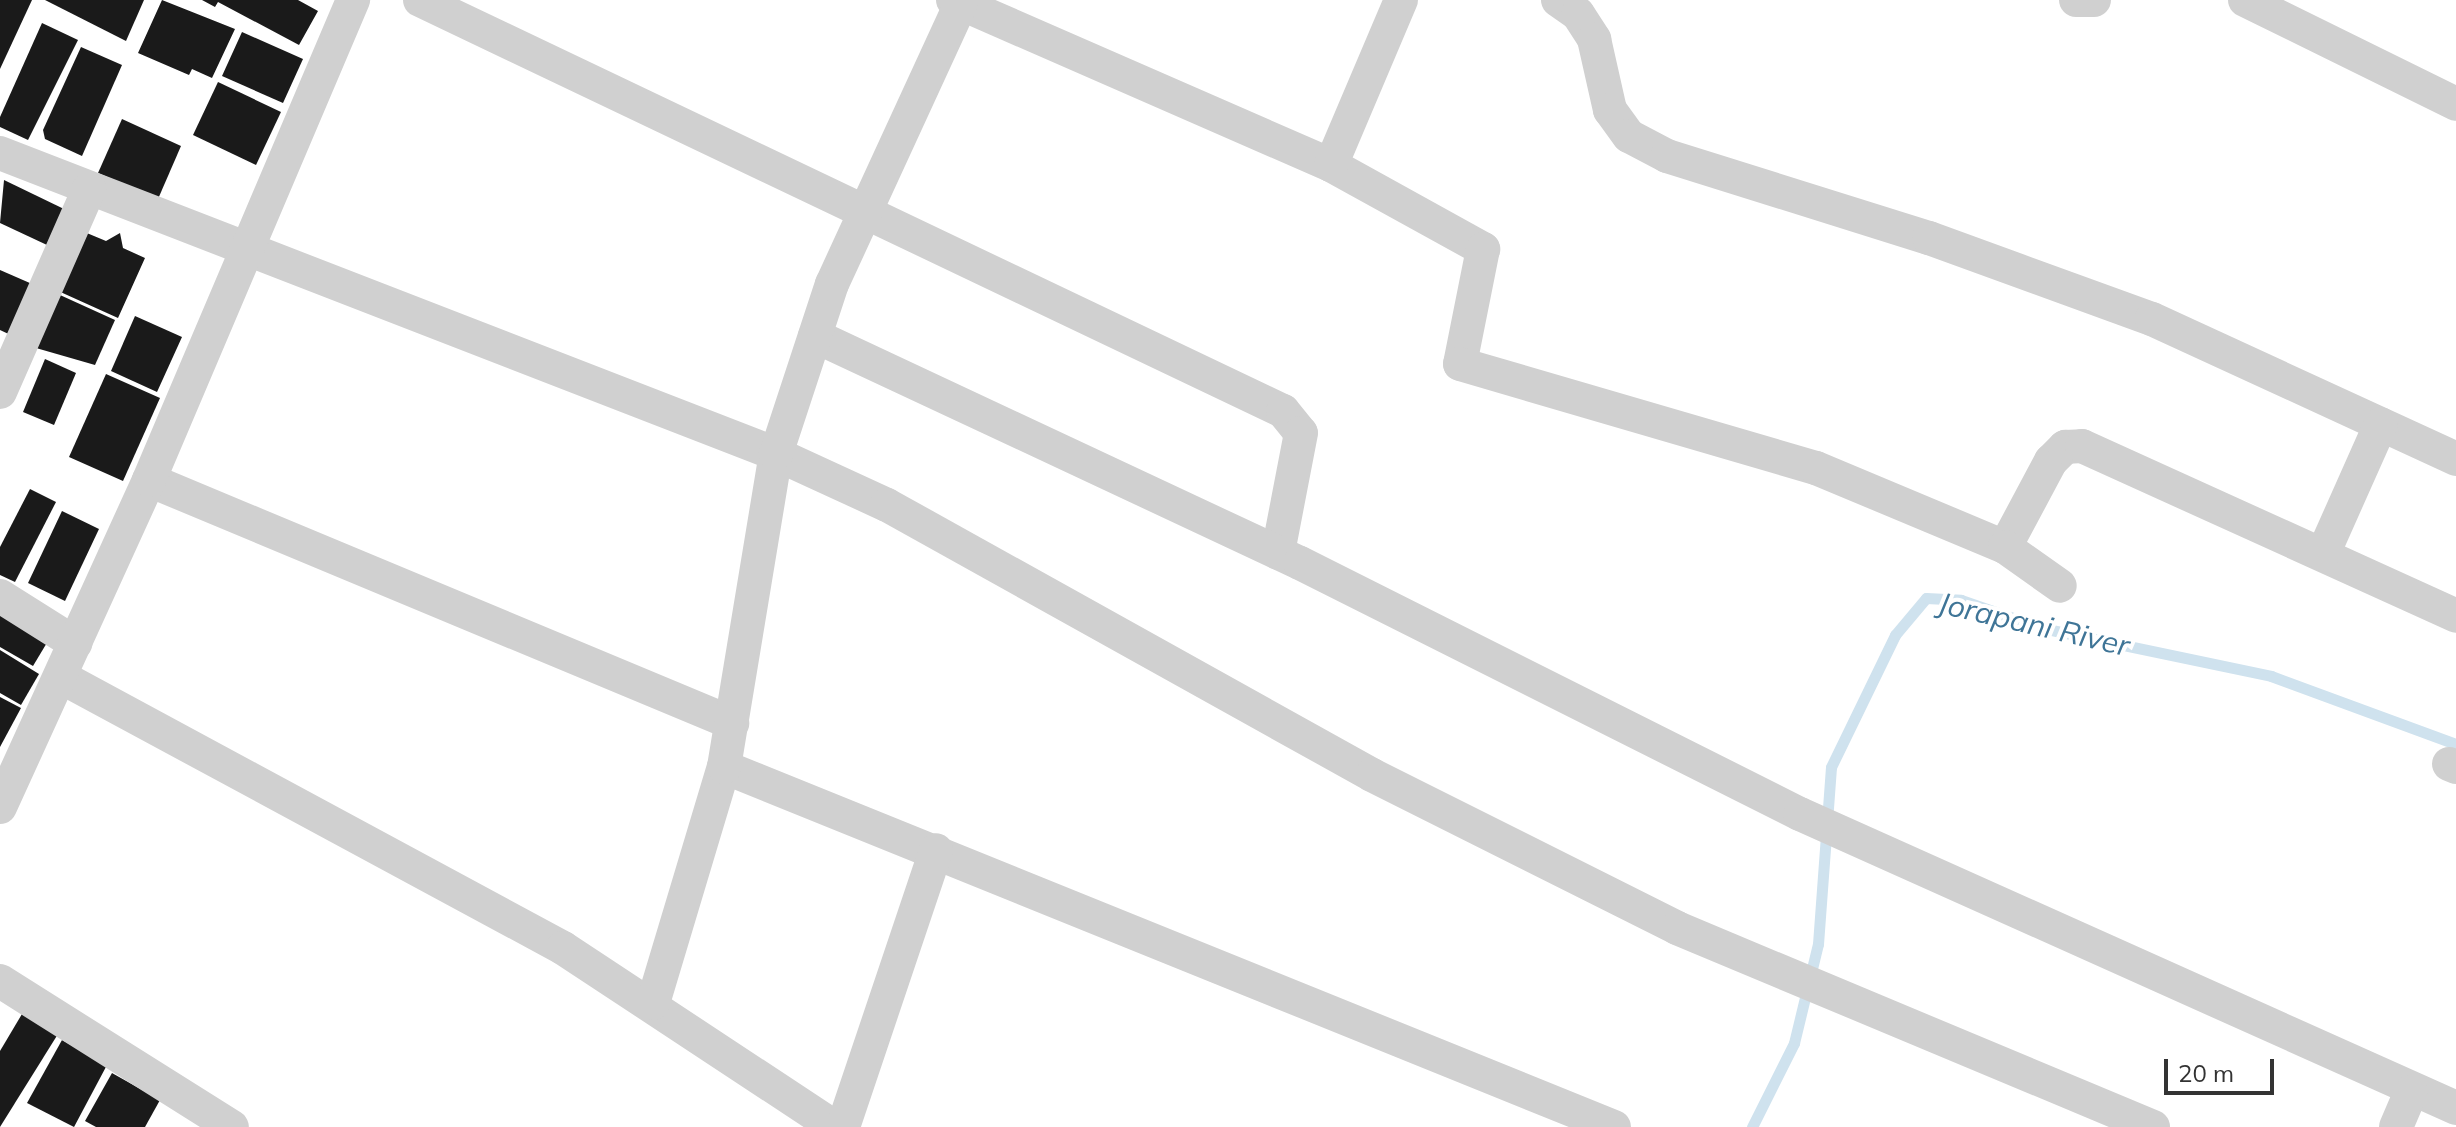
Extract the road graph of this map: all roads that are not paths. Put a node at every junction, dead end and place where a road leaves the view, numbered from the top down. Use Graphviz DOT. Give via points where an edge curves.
graph roads {
  1 [pos="353,0"];
  2 [pos="420,0"];
  3 [pos="1401,0"];
  4 [pos="1558,0"];
  5 [pos="2076,0"];
  6 [pos="2094,0"];
  7 [pos="2245,0"];
  8 [pos="957,2"];
  9 [pos="2456,104"];
  10 [pos="0,153"];
  11 [pos="1331,165"];
  12 [pos="89,189"];
  13 [pos="865,213"];
  14 [pos="243,249"];
  15 [pos="815,336"];
  16 [pos="0,392"];
  17 [pos="2381,424"];
  18 [pos="776,454"];
  19 [pos="2456,459"];
  20 [pos="149,480"];
  21 [pos="2005,547"];
  22 [pos="1278,553"];
  23 [pos="2323,554"];
  24 [pos="2060,586"];
  25 [pos="0,596"];
  26 [pos="2456,616"];
  27 [pos="75,643"];
  28 [pos="61,677"];
  29 [pos="732,723"];
  30 [pos="724,767"];
  31 [pos="0,807"];
  32 [pos="936,850"];
  33 [pos="0,981"];
  34 [pos="653,1003"];
  35 [pos="2411,1092"];
  36 [pos="2456,1108"];
  37 [pos="232,1127"];
  38 [pos="834,1127"];
  39 [pos="843,1127"];
  40 [pos="1614,1127"];
  41 [pos="2153,1127"];
  42 [pos="2396,1127"];
  1 -- 14 [label="street"];
  2 -- 13 [label="street"];
  3 -- 11 [label="street"];
  4 -- 17 [label="street" via="1578,14 1594,39 1610,110 1629,136 1667,156 1929,238 2152,319"];
  5 -- 6 [label="street"];
  7 -- 9 [label="street"];
  8 -- 11 [label="street"];
  8 -- 13 [label="street"];
  10 -- 12 [label="street"];
  11 -- 21 [label="street" via="1483,249 1460,364 1816,468"];
  12 -- 14 [label="street"];
  12 -- 16 [label="street"];
  13 -- 15 [label="street"];
  13 -- 22 [label="street" via="1296,420 1301,433"];
  14 -- 18 [label="street"];
  14 -- 20 [label="street"];
  15 -- 18 [label="street"];
  15 -- 22 [label="street"];
  17 -- 19 [label="street"];
  17 -- 23 [label="street"];
  18 -- 29 [label="street"];
  18 -- 41 [label="street" via="887,505 1372,775 1731,950"];
  20 -- 27 [label="street"];
  20 -- 29 [label="street"];
  21 -- 23 [label="street" via="2051,461 2065,447 2082,446"];
  21 -- 24 [label="street"];
  22 -- 35 [label="street" via="1800,814"];
  23 -- 26 [label="street"];
  25 -- 27 [label="street"];
  27 -- 28 [label="street"];
  28 -- 31 [label="street"];
  28 -- 34 [label="street" via="563,948"];
  29 -- 30 [label="street"];
  30 -- 32 [label="street"];
  30 -- 34 [label="street"];
  32 -- 39 [label="street"];
  32 -- 40 [label="street"];
  33 -- 37 [label="street"];
  34 -- 38 [label="street"];
  35 -- 36 [label="street"];
  35 -- 42 [label="street"];
}
